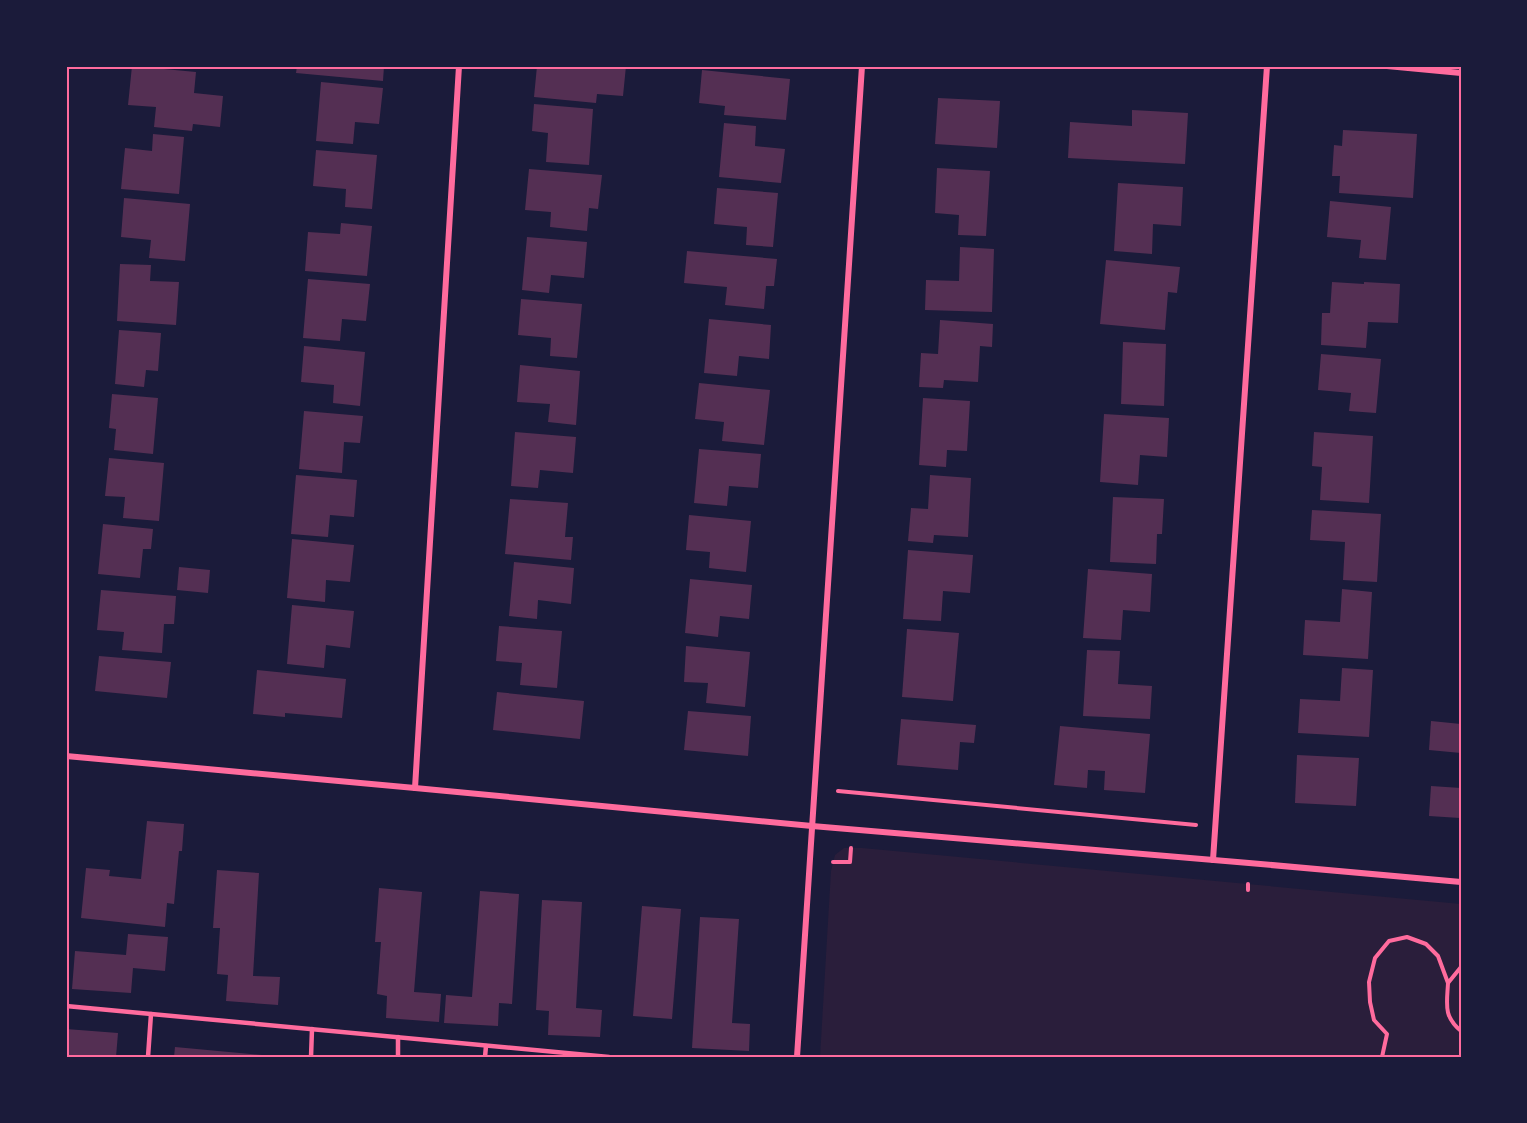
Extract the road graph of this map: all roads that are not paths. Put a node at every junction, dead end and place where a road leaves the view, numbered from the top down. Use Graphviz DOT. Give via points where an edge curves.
graph roads {
  1 [pos="459,66"];
  2 [pos="862,66"];
  3 [pos="1268,66"];
  4 [pos="1387,66"];
  5 [pos="1461,73"];
  6 [pos="66,756"];
  7 [pos="415,788"];
  8 [pos="812,826"];
  9 [pos="1213,860"];
  10 [pos="1461,882"];
  11 [pos="66,1006"];
  12 [pos="151,1014"];
  13 [pos="312,1029"];
  14 [pos="398,1038"];
  15 [pos="486,1046"];
  16 [pos="148,1057"];
  17 [pos="311,1057"];
  18 [pos="398,1057"];
  19 [pos="485,1057"];
  20 [pos="609,1057"];
  21 [pos="797,1057"];
  1 -- 7 [label="street"];
  2 -- 8 [label="street"];
  3 -- 9 [label="street"];
  4 -- 5 [label="street"];
  6 -- 7 [label="street"];
  7 -- 8 [label="street"];
  8 -- 9 [label="street"];
  8 -- 21 [label="street"];
  9 -- 10 [label="street"];
  11 -- 12 [label="lane"];
  12 -- 13 [label="lane"];
  12 -- 16 [label="lane"];
  13 -- 14 [label="lane"];
  13 -- 17 [label="lane"];
  14 -- 15 [label="lane"];
  14 -- 18 [label="lane"];
  15 -- 19 [label="lane"];
  15 -- 20 [label="lane"];
}
